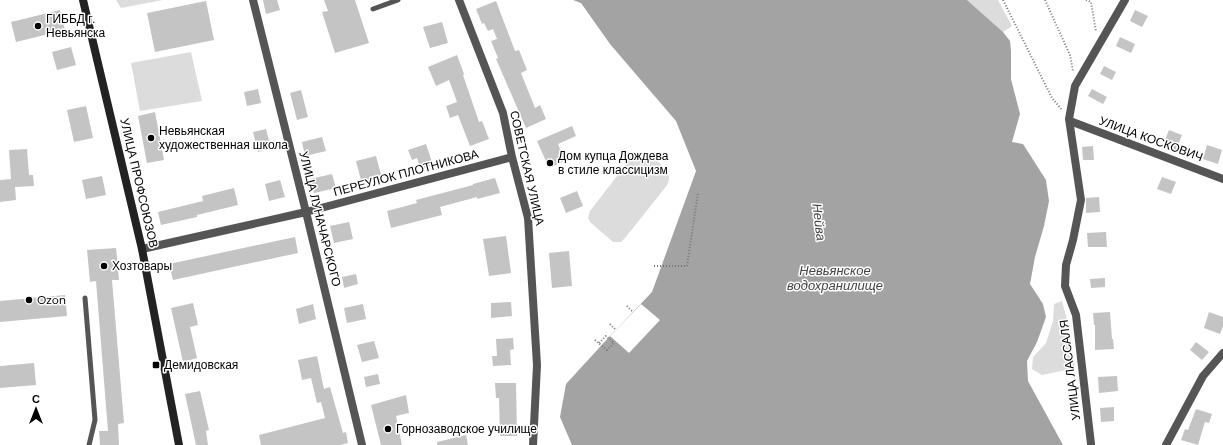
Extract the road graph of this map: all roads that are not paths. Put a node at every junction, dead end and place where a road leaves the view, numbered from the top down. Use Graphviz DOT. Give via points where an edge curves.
graph roads {
  1 [pos="83,0"];
  2 [pos="253,0"];
  3 [pos="398,0"];
  4 [pos="460,0"];
  5 [pos="1125,0"];
  6 [pos="373,9"];
  7 [pos="1070,120"];
  8 [pos="512,157"];
  9 [pos="1223,178"];
  10 [pos="306,212"];
  11 [pos="142,249"];
  12 [pos="85,298"];
  13 [pos="1223,352"];
  14 [pos="1091,444"];
  15 [pos="89,445"];
  16 [pos="179,445"];
  17 [pos="362,445"];
  18 [pos="533,445"];
  19 [pos="1166,445"];
  1 -- 11 [label="street, УЛИЦА ПРОФСОЮЗОВ"];
  2 -- 10 [label="street, УЛИЦА ЛУНАЧАРСКОГО"];
  3 -- 6 [label="lane"];
  4 -- 8 [label="street, СОВЕТСКАЯ УЛИЦА" via="503,113"];
  5 -- 7 [label="street, УЛИЦА ЛАССАЛЯ" via="1075,86"];
  7 -- 9 [label="street, УЛИЦА КОСКОВИЧ"];
  7 -- 14 [label="street, УЛИЦА ЛАССАЛЯ" via="1081,200 1066,265 1065,286 1076,315"];
  8 -- 10 [label="street, ПЕРЕУЛОК ПЛОТНИКОВА"];
  8 -- 18 [label="street, СОВЕТСКАЯ УЛИЦА" via="528,218 537,365"];
  10 -- 11 [label="street, ПЕРЕУЛОК ПЛОТНИКОВА"];
  10 -- 17 [label="street, УЛИЦА ЛУНАЧАРСКОГО"];
  11 -- 16 [label="street, УЛИЦА ПРОФСОЮЗОВ"];
  12 -- 15 [label="lane" via="95,420"];
  13 -- 19 [label="street" via="1203,376"];
}
